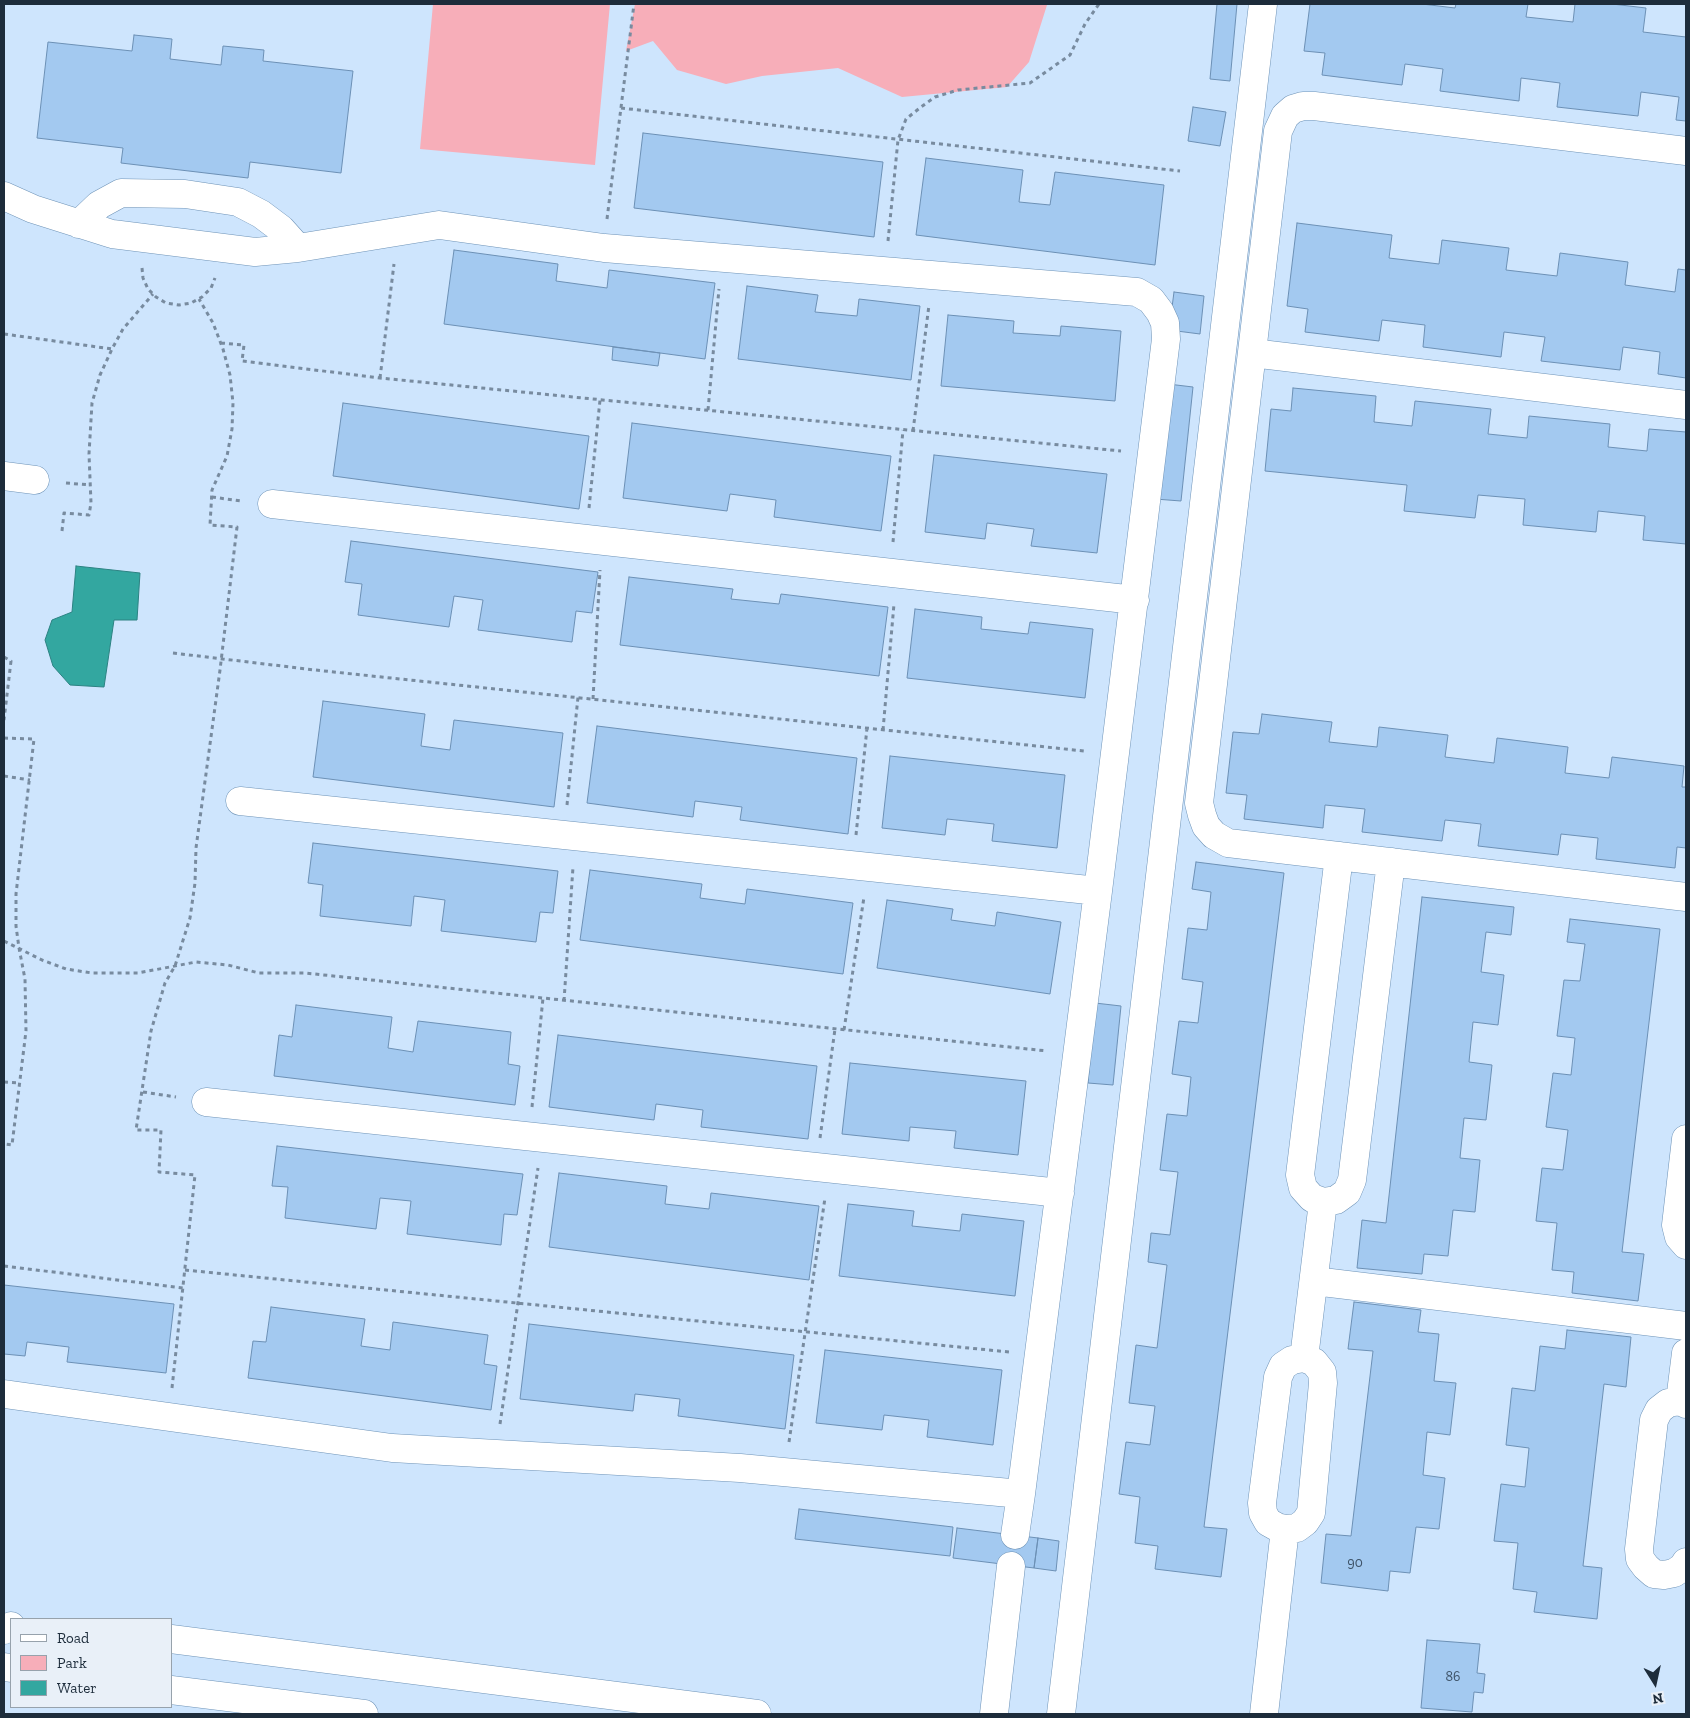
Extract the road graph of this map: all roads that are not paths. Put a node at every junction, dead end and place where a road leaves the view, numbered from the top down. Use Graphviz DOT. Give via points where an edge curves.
graph roads {
  1 [pos="1263,4"];
  2 [pos="1686,151"];
  3 [pos="4,196"];
  4 [pos="79,224"];
  5 [pos="298,248"];
  6 [pos="1252,354"];
  7 [pos="1686,405"];
  8 [pos="4,476"];
  9 [pos="35,480"];
  10 [pos="272,504"];
  11 [pos="1135,600"];
  12 [pos="240,801"];
  13 [pos="1339,856"];
  14 [pos="1391,862"];
  15 [pos="1098,891"];
  16 [pos="1686,897"];
  17 [pos="206,1102"];
  18 [pos="1686,1139"];
  19 [pos="1060,1193"];
  20 [pos="1323,1202"];
  21 [pos="1686,1245"];
  22 [pos="1314,1281"];
  23 [pos="1686,1326"];
  24 [pos="1686,1353"];
  25 [pos="1304,1358"];
  26 [pos="4,1394"];
  27 [pos="1683,1403"];
  28 [pos="1021,1494"];
  29 [pos="1285,1529"];
  30 [pos="1015,1535"];
  31 [pos="1686,1562"];
  32 [pos="1011,1566"];
  33 [pos="172,1639"];
  34 [pos="172,1690"];
  35 [pos="260,1708"];
  36 [pos="364,1714"];
  37 [pos="757,1714"];
  38 [pos="994,1714"];
  39 [pos="1061,1714"];
  40 [pos="1264,1714"];
  1 -- 39 [label="street"];
  2 -- 6 [label="street" via="1314,106 1293,110 1285,116 1278,132"];
  3 -- 4 [label="street"];
  4 -- 5 [label="street" via="112,234 255,252"];
  4 -- 5 [label="street" via="98,205 121,193 185,194 238,202 281,229"];
  5 -- 11 [label="street" via="440,225 604,248 1137,292 1151,300 1160,312 1166,339"];
  6 -- 7 [label="street"];
  6 -- 13 [label="street" via="1200,809 1206,826 1228,843"];
  8 -- 9 [label="street"];
  10 -- 11 [label="street"];
  11 -- 15 [label="street"];
  12 -- 15 [label="street"];
  13 -- 14 [label="street"];
  13 -- 20 [label="street" via="1300,1175 1303,1188 1312,1198"];
  14 -- 16 [label="street"];
  14 -- 20 [label="street" via="1352,1180 1346,1192 1336,1200"];
  15 -- 19 [label="street"];
  17 -- 19 [label="street"];
  18 -- 21 [label="street" via="1676,1225 1679,1237"];
  19 -- 28 [label="street"];
  20 -- 22 [label="street"];
  22 -- 23 [label="street"];
  22 -- 25 [label="street"];
  24 -- 27 [label="street"];
  25 -- 29 [label="street" via="1314,1362 1322,1372 1324,1383 1311,1513 1297,1528"];
  25 -- 29 [label="street" via="1283,1366 1278,1377 1262,1503 1268,1522"];
  26 -- 28 [label="street" via="392,1448 730,1467"];
  27 -- 31 [label="street" via="1668,1403 1654,1420 1639,1549 1640,1559 1654,1574 1674,1573"];
  28 -- 30 [label="street"];
  29 -- 40 [label="street"];
  32 -- 38 [label="street"];
  33 -- 37 [label="street"];
  34 -- 35 [label="street"];
  35 -- 36 [label="street"];
}
